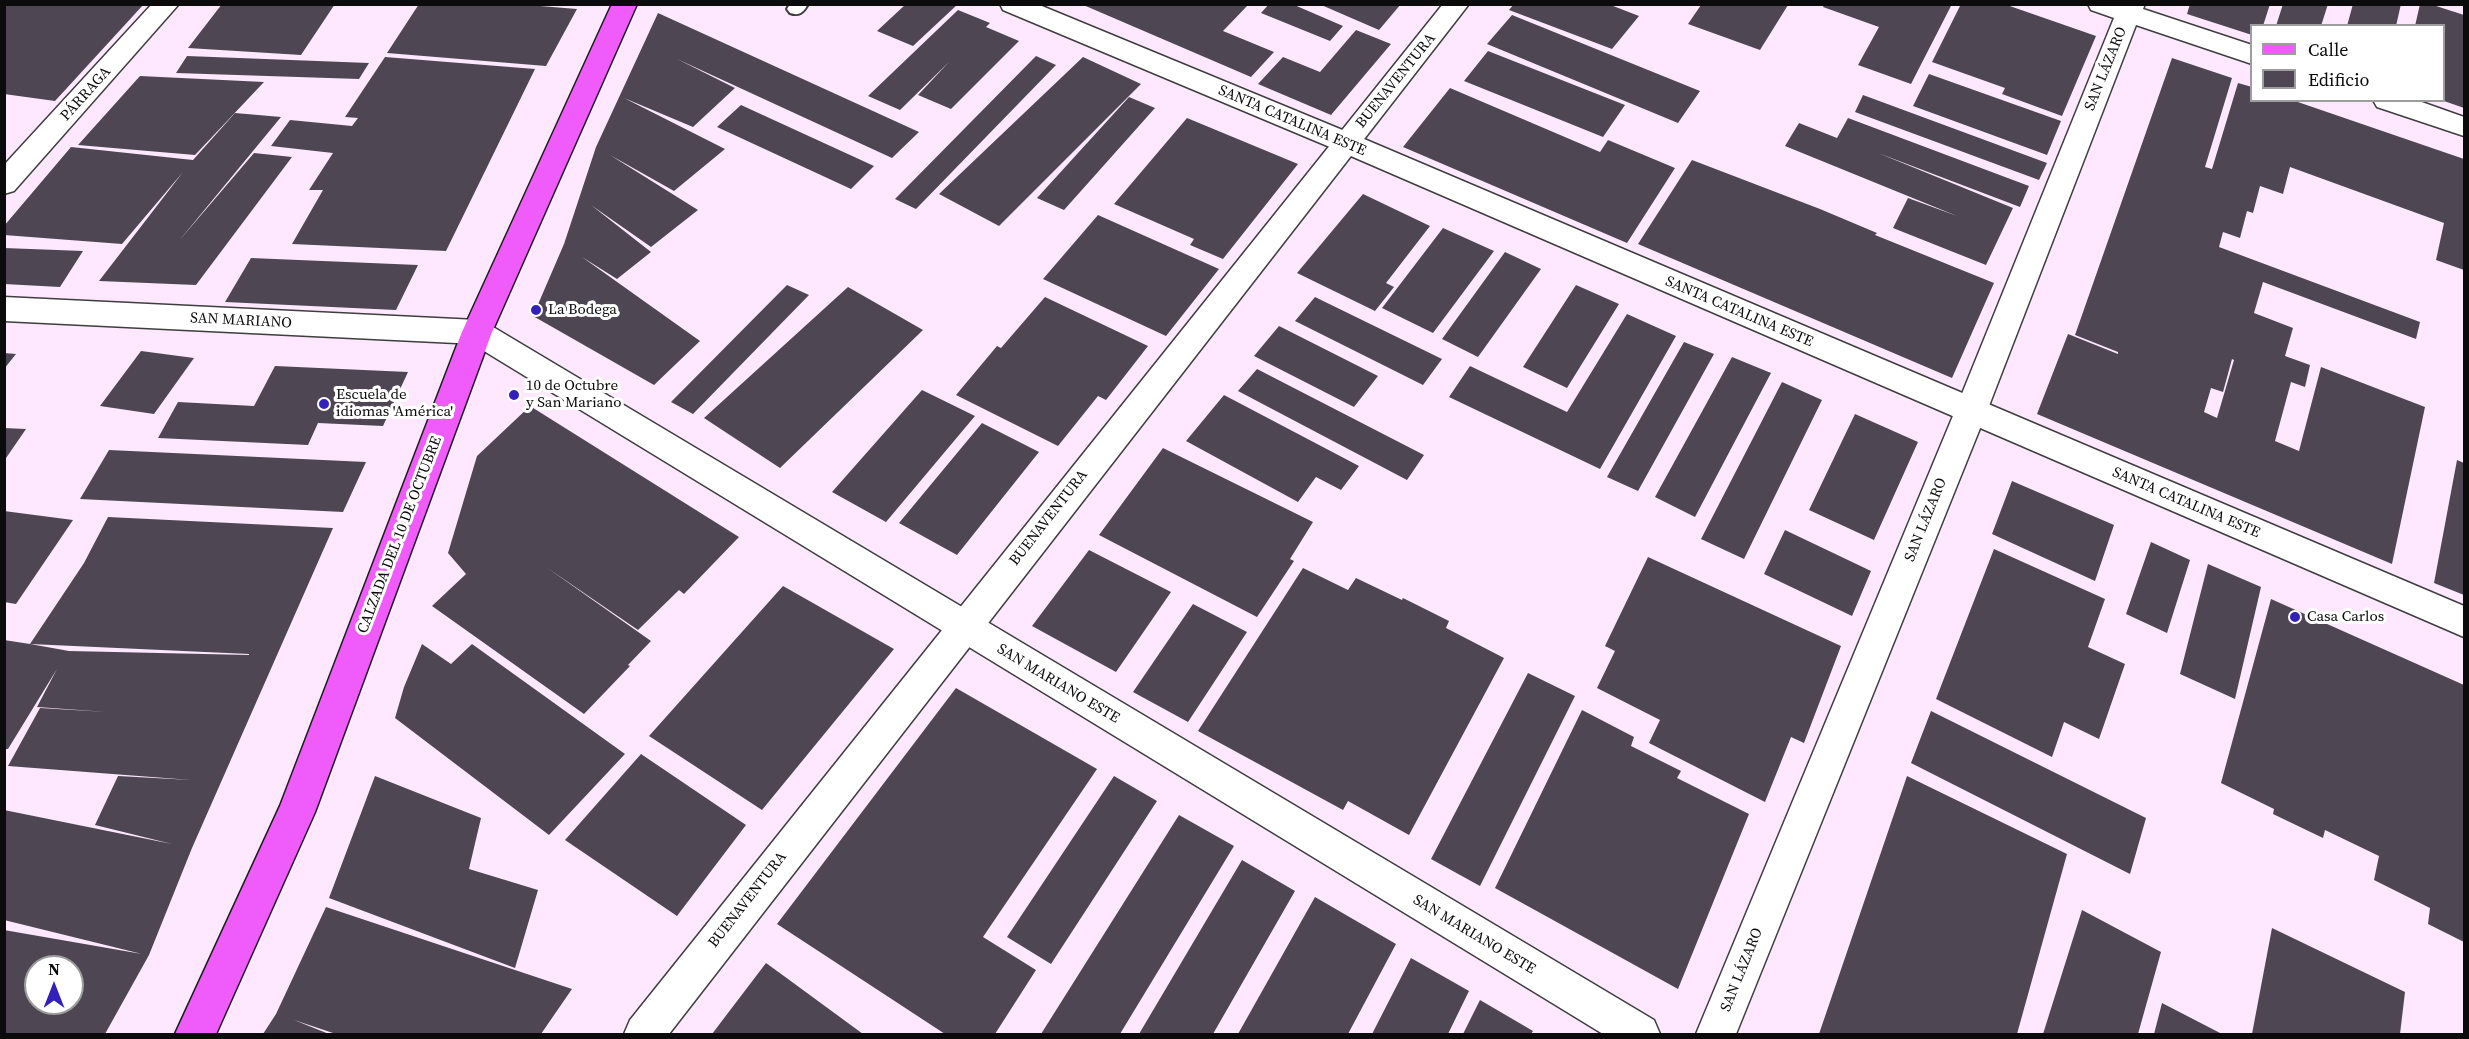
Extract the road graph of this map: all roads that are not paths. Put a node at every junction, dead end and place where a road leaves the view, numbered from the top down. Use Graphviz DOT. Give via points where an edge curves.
graph roads {
  1 [pos="167,4"];
  2 [pos="625,4"];
  3 [pos="1012,4"];
  4 [pos="1457,4"];
  5 [pos="2120,8"];
  6 [pos="2250,54"];
  7 [pos="2392,102"];
  8 [pos="2464,127"];
  9 [pos="1347,143"];
  10 [pos="4,184"];
  11 [pos="4,309"];
  12 [pos="477,332"];
  13 [pos="1971,411"];
  14 [pos="2464,622"];
  15 [pos="963,627"];
  16 [pos="195,1035"];
  17 [pos="644,1035"];
  18 [pos="1640,1035"];
  19 [pos="1716,1035"];
  1 -- 10 [label="street, PÁRRAGA"];
  2 -- 12 [label="main road, CALZADA DEL 10 DE OCTUBRE"];
  3 -- 9 [label="street, SANTA CATALINA ESTE"];
  4 -- 9 [label="street, BUENAVENTURA"];
  5 -- 6 [label="street"];
  5 -- 13 [label="street, SAN LÁZARO"];
  7 -- 8 [label="street"];
  9 -- 13 [label="street, SANTA CATALINA ESTE"];
  9 -- 15 [label="street, BUENAVENTURA"];
  11 -- 12 [label="street, SAN MARIANO"];
  12 -- 15 [label="street, SAN MARIANO ESTE"];
  12 -- 16 [label="main road, CALZADA DEL 10 DE OCTUBRE" via="296,812"];
  13 -- 14 [label="street, SANTA CATALINA ESTE"];
  13 -- 19 [label="street, SAN LÁZARO"];
  15 -- 17 [label="street, BUENAVENTURA"];
  15 -- 18 [label="street, SAN MARIANO ESTE"];
}
